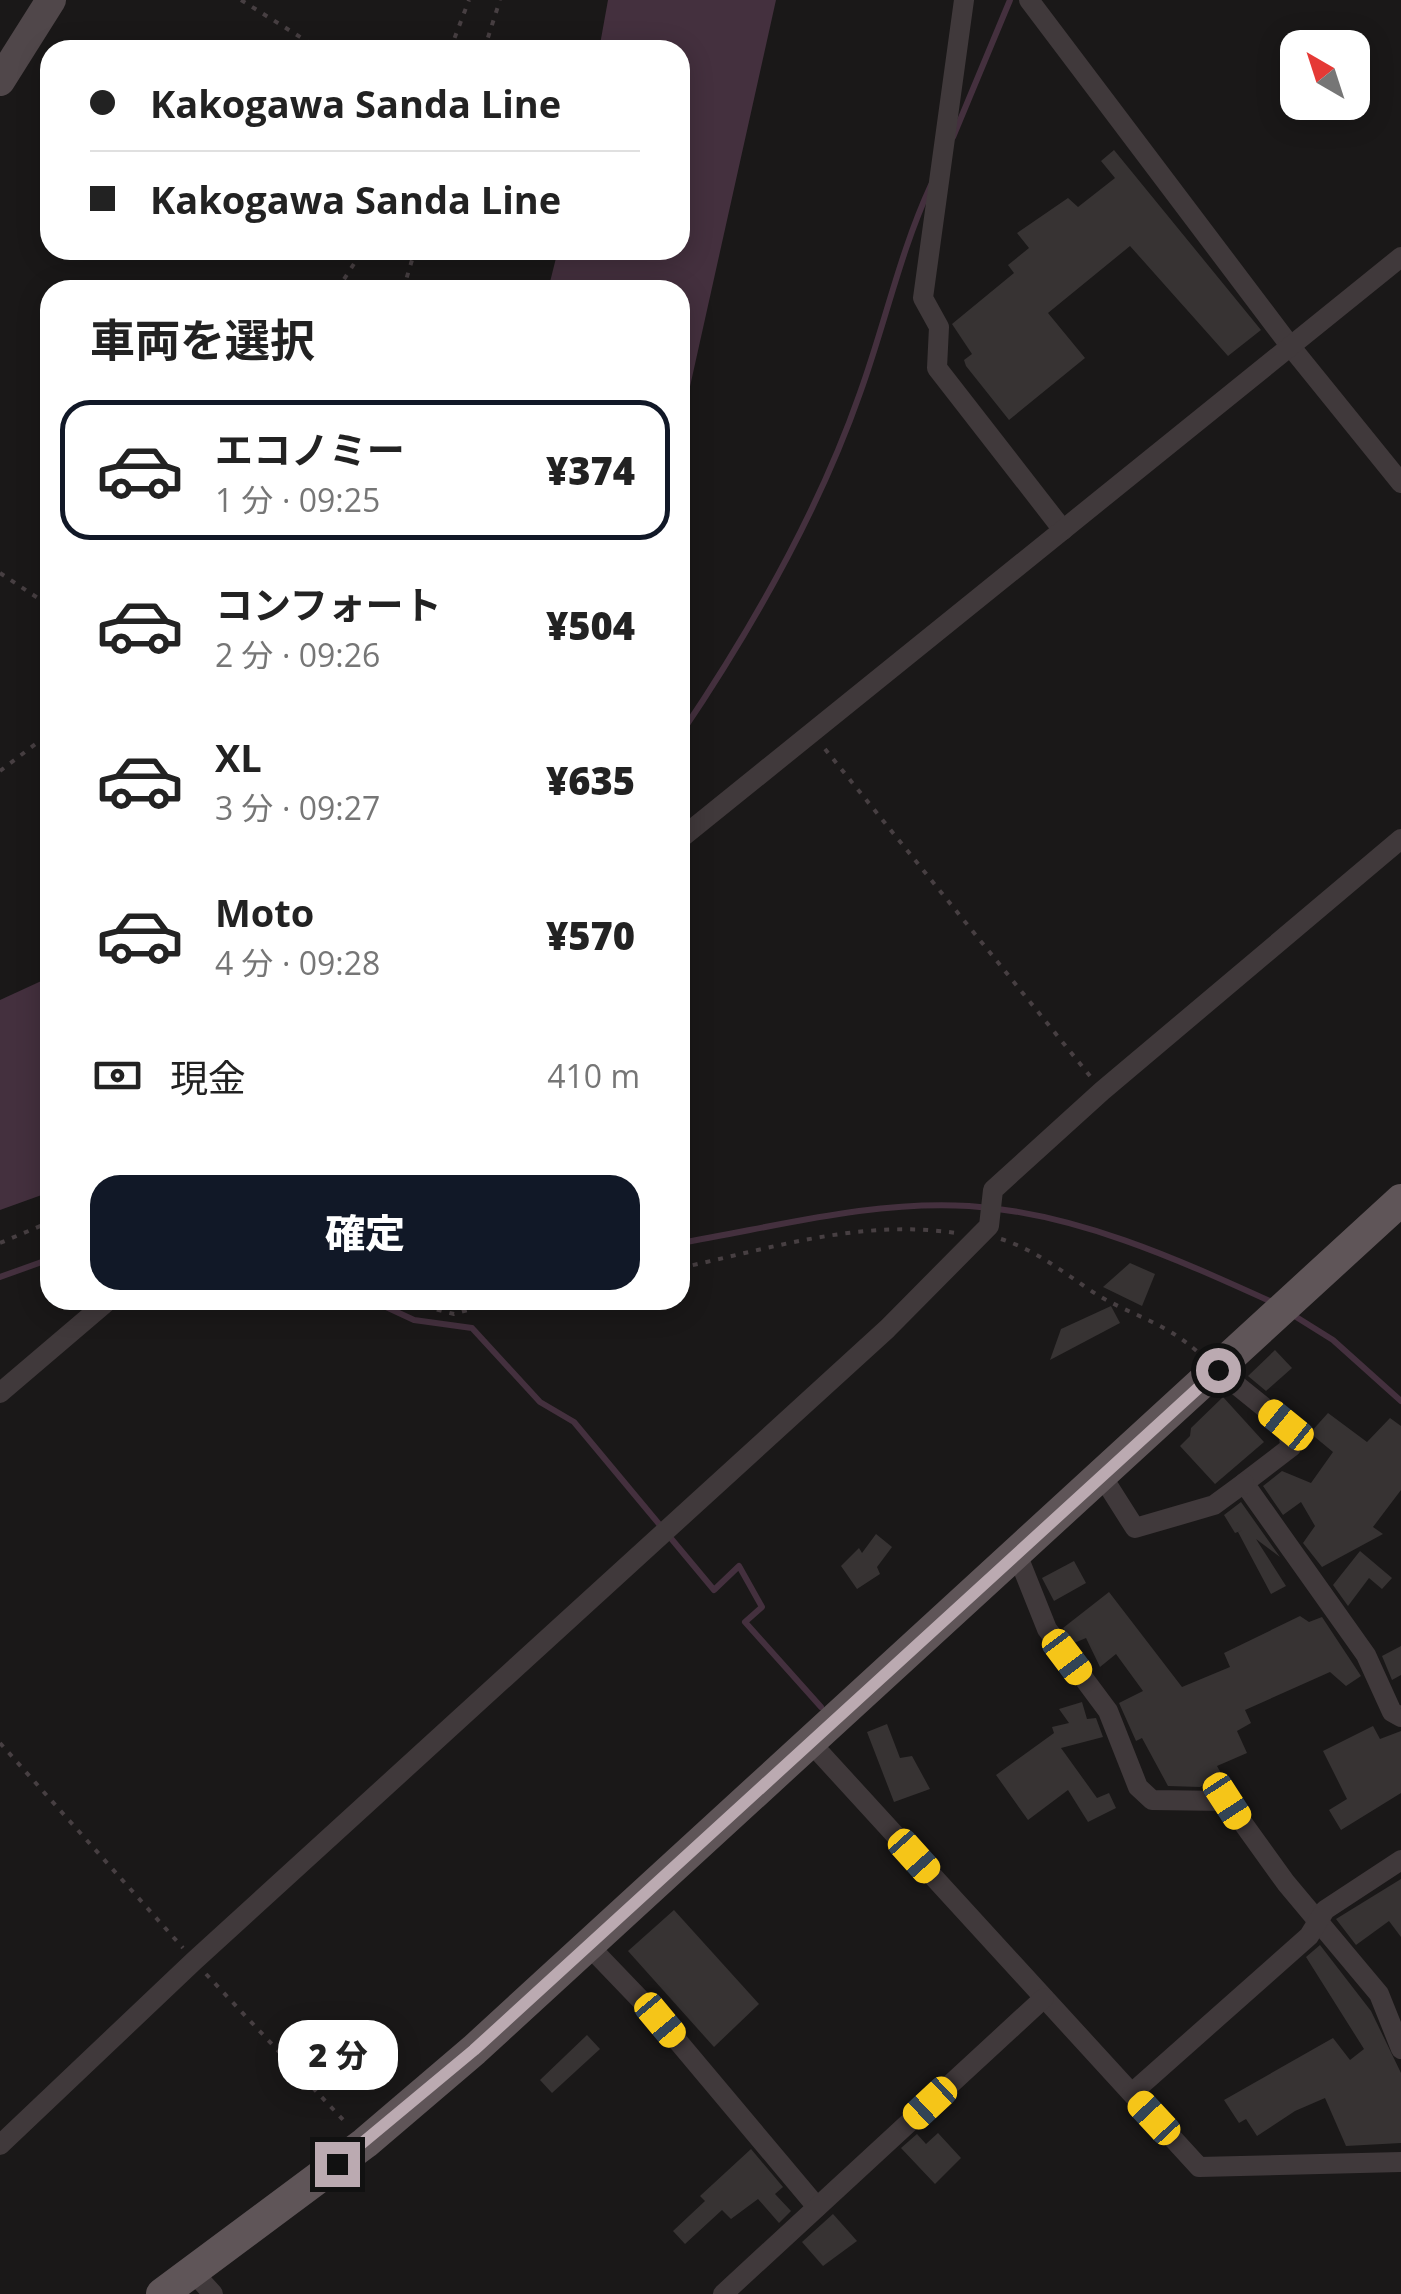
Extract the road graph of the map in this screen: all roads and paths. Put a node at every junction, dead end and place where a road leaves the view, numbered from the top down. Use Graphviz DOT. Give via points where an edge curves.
graph roads {
  1 [pos="51,0"];
  2 [pos="241,0"];
  3 [pos="468,0"];
  4 [pos="500,0"];
  5 [pos="964,0"];
  6 [pos="1030,0"];
  7 [pos="305,40"];
  8 [pos="454,40"];
  9 [pos="487,40"];
  10 [pos="0,81"];
  11 [pos="1401,257"];
  12 [pos="1291,347"];
  13 [pos="1401,483"];
  14 [pos="1063,530"];
  15 [pos="0,574"];
  16 [pos="40,600"];
  17 [pos="812,734"];
  18 [pos="40,740"];
  19 [pos="0,770"];
  20 [pos="690,831"];
  21 [pos="1401,840"];
  22 [pos="1102,1091"];
  23 [pos="1401,1200"];
  24 [pos="40,1226"];
  25 [pos="982,1234"];
  26 [pos="0,1244"];
  27 [pos="690,1265"];
  28 [pos="98,1310"];
  29 [pos="438,1310"];
  30 [pos="468,1310"];
  31 [pos="1218,1370"];
  32 [pos="0,1394"];
  33 [pos="1102,1476"];
  34 [pos="1244,1484"];
  35 [pos="1017,1554"];
  36 [pos="1401,1717"];
  37 [pos="811,1742"];
  38 [pos="1401,1860"];
  39 [pos="1318,1922"];
  40 [pos="588,1945"];
  41 [pos="1044,1998"];
  42 [pos="1401,2050"];
  43 [pos="1132,2094"];
  44 [pos="0,2145"];
  45 [pos="1401,2162"];
  46 [pos="817,2208"];
  47 [pos="203,2283"];
  48 [pos="162,2294"];
  49 [pos="723,2294"];
  1 -- 10 [label="main road"];
  2 -- 7 [label="path"];
  3 -- 8 [label="path"];
  4 -- 9 [label="path"];
  5 -- 14 [label="street" via="922,298 939,326 937,368"];
  6 -- 12 [label="street"];
  11 -- 12 [label="street"];
  12 -- 13 [label="street"];
  12 -- 14 [label="street"];
  14 -- 17 [label="street"];
  15 -- 16 [label="path"];
  17 -- 20 [label="street"];
  17 -- 22 [label="path"];
  18 -- 19 [label="path"];
  21 -- 22 [label="street"];
  22 -- 25 [label="street" via="993,1190"];
  23 -- 31 [label="main road"];
  24 -- 26 [label="path"];
  25 -- 27 [label="path" via="876,1229"];
  25 -- 31 [label="path" via="1034,1250 1092,1292 1151,1318"];
  25 -- 44 [label="street" via="887,1329"];
  28 -- 32 [label="street"];
  29 -- 30 [label="path"];
  31 -- 33 [label="main road"];
  31 -- 34 [label="street" via="1286,1425 1289,1436 1291,1447"];
  33 -- 34 [label="street" via="1134,1528 1214,1505"];
  33 -- 35 [label="main road"];
  34 -- 36 [label="street" via="1366,1656 1392,1712"];
  35 -- 37 [label="main road"];
  35 -- 39 [label="street" via="1047,1630 1108,1711 1138,1787 1152,1800 1227,1801"];
  37 -- 40 [label="main road"];
  37 -- 41 [label="street"];
  38 -- 39 [label="street" via="1325,1910"];
  39 -- 42 [label="street" via="1379,1994"];
  39 -- 43 [label="street"];
  40 -- 46 [label="street" via="660,2020"];
  40 -- 47 [label="main road"];
  41 -- 43 [label="street"];
  41 -- 46 [label="street"];
  43 -- 45 [label="street" via="1199,2166"];
  46 -- 49 [label="street"];
  47 -- 48 [label="main road"];
}
